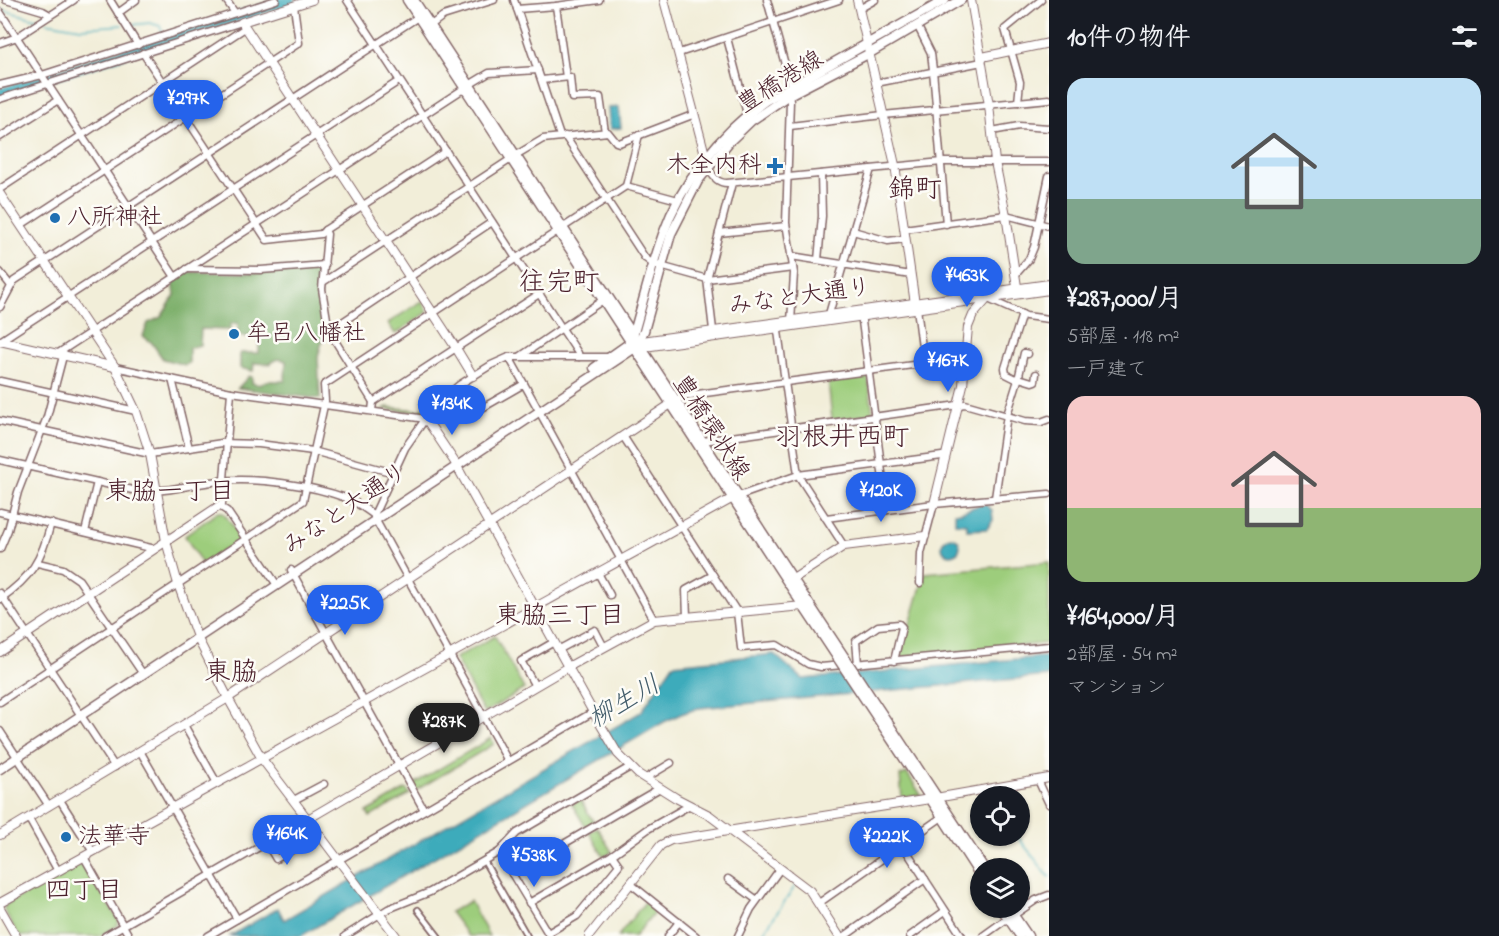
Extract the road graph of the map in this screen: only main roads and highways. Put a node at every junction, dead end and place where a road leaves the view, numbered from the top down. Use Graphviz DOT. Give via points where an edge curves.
graph roads {
  1 [pos="407,0"];
  2 [pos="414,0"];
  3 [pos="945,0"];
  4 [pos="962,0"];
  5 [pos="868,49"];
  6 [pos="467,86"];
  7 [pos="790,91"];
  8 [pos="707,163"];
  9 [pos="560,228"];
  10 [pos="657,265"];
  11 [pos="635,342"];
  12 [pos="674,402"];
  13 [pos="538,409"];
  14 [pos="736,497"];
  15 [pos="806,607"];
  16 [pos="16,755"];
  17 [pos="0,763"];
  18 [pos="0,769"];
  19 [pos="934,798"];
  20 [pos="977,858"];
  21 [pos="970,860"];
  22 [pos="1013,918"];
  23 [pos="1014,918"];
  24 [pos="1020,936"];
  25 [pos="1028,936"];
  1 -- 6 [label="main road, 豊橋環状線"];
  2 -- 6 [label="main road, 豊橋環状線"];
  3 -- 5 [label="main road, 豊橋港線"];
  4 -- 5 [label="main road, 豊橋港線"];
  5 -- 7 [label="main road, 豊橋港線"];
  6 -- 9 [label="main road, 豊橋環状線"];
  7 -- 8 [label="main road, 豊橋港線"];
  7 -- 8 [label="main road, 豊橋港線" via="747,114 723,137"];
  8 -- 10 [label="main road, 豊橋港線"];
  8 -- 10 [label="main road, 豊橋港線" via="678,200 663,233"];
  9 -- 11 [label="main road, 豊橋環状線"];
  9 -- 11 [label="main road, 豊橋環状線" via="603,300"];
  10 -- 11 [label="main road, 豊橋港線"];
  11 -- 12 [label="main road, 豊橋環状線"];
  11 -- 13 [label="main road, みなと大通り"];
  11 -- 13 [label="main road, みなと大通り"];
  12 -- 14 [label="main road, 豊橋環状線"];
  12 -- 14 [label="main road, 豊橋環状線"];
  13 -- 16 [label="main road, みなと大通り"];
  14 -- 15 [label="main road, 豊橋環状線"];
  14 -- 15 [label="main road, 豊橋環状線" via="793,579"];
  15 -- 19 [label="main road, 豊橋環状線, bridge"];
  16 -- 17 [label="main road, みなと大通り"];
  16 -- 18 [label="main road, みなと大通り"];
  19 -- 20 [label="main road, 豊橋環状線"];
  19 -- 21 [label="main road, 豊橋環状線"];
  22 -- 24 [label="main road"];
  23 -- 25 [label="main road"];
}
